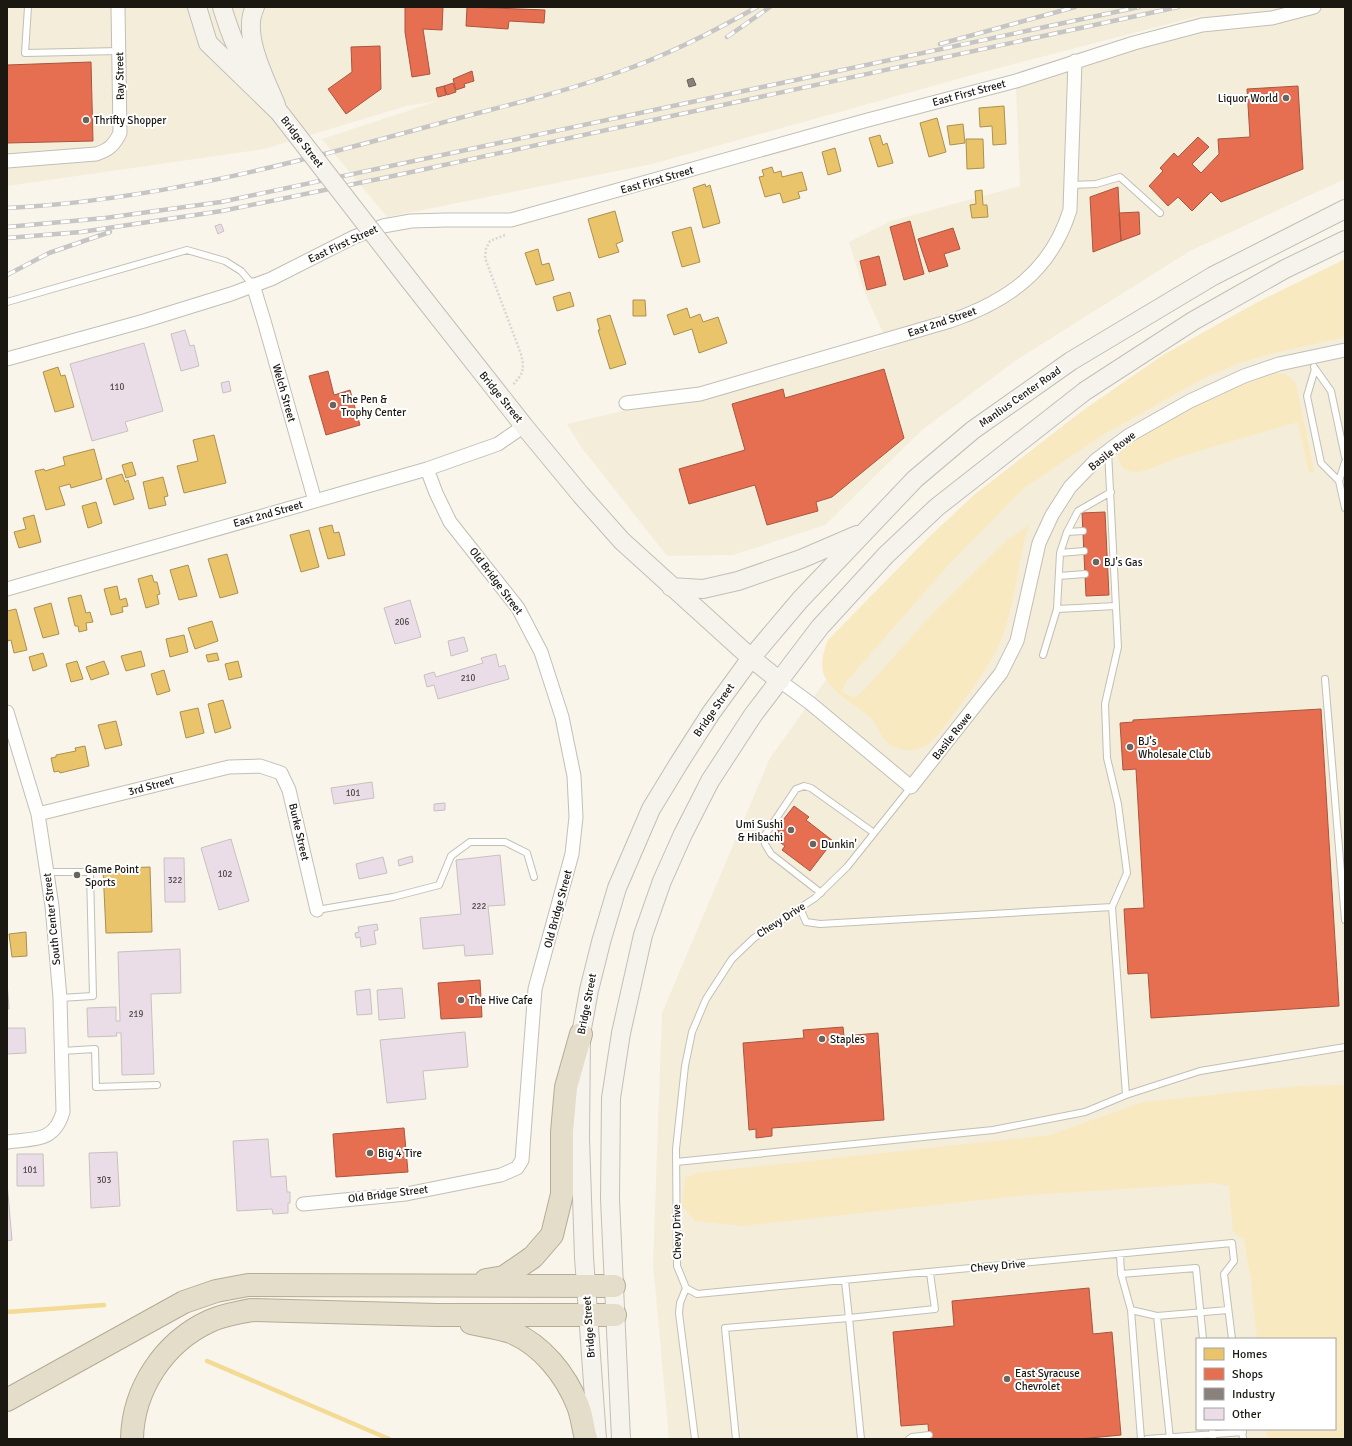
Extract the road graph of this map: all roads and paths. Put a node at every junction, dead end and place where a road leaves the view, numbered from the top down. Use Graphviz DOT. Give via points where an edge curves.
graph roads {
  1 [pos="28,7"];
  2 [pos="118,7"];
  3 [pos="183,7"];
  4 [pos="197,7"];
  5 [pos="222,7"];
  6 [pos="255,7"];
  7 [pos="1314,7"];
  8 [pos="208,43"];
  9 [pos="119,51"];
  10 [pos="1075,61"];
  11 [pos="279,112"];
  12 [pos="7,161"];
  13 [pos="1071,185"];
  14 [pos="1345,209"];
  15 [pos="1160,213"];
  16 [pos="511,220"];
  17 [pos="1345,240"];
  18 [pos="253,285"];
  19 [pos="7,302"];
  20 [pos="1345,350"];
  21 [pos="7,359"];
  22 [pos="1314,363"];
  23 [pos="502,398"];
  24 [pos="626,403"];
  25 [pos="524,426"];
  26 [pos="1108,451"];
  27 [pos="1345,457"];
  28 [pos="1345,462"];
  29 [pos="427,469"];
  30 [pos="1345,478"];
  31 [pos="1338,481"];
  32 [pos="1110,492"];
  33 [pos="315,500"];
  34 [pos="1345,508"];
  35 [pos="1083,531"];
  36 [pos="864,532"];
  37 [pos="1067,532"];
  38 [pos="1084,551"];
  39 [pos="1060,553"];
  40 [pos="1085,574"];
  41 [pos="1059,576"];
  42 [pos="671,586"];
  43 [pos="7,589"];
  44 [pos="1116,606"];
  45 [pos="1057,609"];
  46 [pos="1043,655"];
  47 [pos="751,658"];
  48 [pos="1325,679"];
  49 [pos="780,681"];
  50 [pos="7,712"];
  51 [pos="265,767"];
  52 [pos="912,787"];
  53 [pos="38,814"];
  54 [pos="874,833"];
  55 [pos="46,872"];
  56 [pos="534,877"];
  57 [pos="821,893"];
  58 [pos="1112,907"];
  59 [pos="800,908"];
  60 [pos="317,910"];
  61 [pos="1345,920"];
  62 [pos="60,998"];
  63 [pos="581,1034"];
  64 [pos="1345,1047"];
  65 [pos="62,1050"];
  66 [pos="157,1085"];
  67 [pos="1126,1095"];
  68 [pos="7,1142"];
  69 [pos="676,1162"];
  70 [pos="303,1204"];
  71 [pos="1120,1254"];
  72 [pos="930,1273"];
  73 [pos="1122,1274"];
  74 [pos="845,1281"];
  75 [pos="446,1286"];
  76 [pos="586,1286"];
  77 [pos="614,1286"];
  78 [pos="686,1288"];
  79 [pos="1131,1310"];
  80 [pos="1228,1310"];
  81 [pos="1200,1313"];
  82 [pos="437,1315"];
  83 [pos="588,1315"];
  84 [pos="615,1315"];
  85 [pos="1157,1316"];
  86 [pos="849,1318"];
  87 [pos="1203,1338"];
  88 [pos="1232,1338"];
  89 [pos="7,1400"];
  90 [pos="1242,1430"];
  91 [pos="929,1434"];
  92 [pos="1213,1434"];
  93 [pos="1170,1438"];
  94 [pos="132,1439"];
  95 [pos="586,1439"];
  96 [pos="597,1439"];
  97 [pos="621,1439"];
  98 [pos="695,1439"];
  99 [pos="736,1439"];
  100 [pos="862,1439"];
  101 [pos="909,1439"];
  102 [pos="1142,1439"];
  103 [pos="1147,1439"];
  104 [pos="1243,1439"];
  1 -- 9 [label="lane" via="25,53"];
  2 -- 9 [label="street, Ray Street"];
  3 -- 8 [label="main road"];
  4 -- 8 [label="main road, Bridge Street"];
  5 -- 11 [label="main road, Bridge Street" via="231,37 243,61"];
  6 -- 11 [label="main road" via="251,28 253,47"];
  7 -- 10 [label="street, East First Street" via="1272,18 1202,25"];
  8 -- 11 [label="main road, Bridge Street"];
  9 -- 12 [label="street, Ray Street" via="120,134 115,145 96,154"];
  10 -- 13 [label="street, East 2nd Street"];
  10 -- 16 [label="street, East First Street" via="1016,81"];
  11 -- 23 [label="main road, Bridge Street, bridge"];
  13 -- 15 [label="lane" via="1096,184 1120,177"];
  13 -- 24 [label="street, East 2nd Street" via="1070,210 1064,230 1036,272 1006,296 971,314 700,394"];
  14 -- 36 [label="main road, Manlius Center Road" via="1213,276 1071,361 973,430 915,479"];
  16 -- 18 [label="street, East First Street" via="446,220 383,226"];
  16 -- 23 [label="path" via="514,232 490,241 485,258 524,367 522,375"];
  17 -- 49 [label="main road" via="1284,269 1193,321 1085,391 936,507 886,555 820,627"];
  18 -- 19 [label="lane" via="241,271 225,261 187,250"];
  18 -- 21 [label="street, East First Street" via="144,321"];
  18 -- 33 [label="street, Welch Street"];
  20 -- 22 [label="street, Basile Rowe"];
  22 -- 26 [label="street, Basile Rowe" via="1279,364 1244,376 1190,401 1128,436"];
  22 -- 27 [label="lane" via="1331,392"];
  22 -- 31 [label="lane" via="1307,396 1321,463"];
  23 -- 25 [label="main road, Bridge Street"];
  25 -- 29 [label="street, East 2nd Street" via="498,444"];
  25 -- 42 [label="main road, Bridge Street" via="581,496 622,541"];
  26 -- 32 [label="lane"];
  26 -- 52 [label="street, Basile Rowe" via="1070,487 1052,515 1039,542 1017,641 1001,673"];
  28 -- 31 [label="lane"];
  29 -- 33 [label="street, East 2nd Street"];
  29 -- 70 [label="street, Old Bridge Street" via="450,522 518,608 541,652 562,717 574,776 576,817 572,854 536,989 522,1160 517,1168 501,1175 406,1194"];
  30 -- 31 [label="lane"];
  31 -- 34 [label="lane"];
  32 -- 37 [label="lane" via="1078,511"];
  32 -- 44 [label="lane" via="1111,573"];
  33 -- 43 [label="street, East 2nd Street"];
  35 -- 37 [label="lane"];
  36 -- 42 [label="main road" via="802,559 738,581 703,589"];
  36 -- 47 [label="main road, Manlius Center Road" via="800,600"];
  37 -- 39 [label="lane"];
  38 -- 39 [label="lane"];
  39 -- 41 [label="lane"];
  40 -- 41 [label="lane"];
  41 -- 45 [label="lane"];
  42 -- 47 [label="main road, Bridge Street"];
  44 -- 45 [label="lane"];
  44 -- 58 [label="lane" via="1118,647 1105,704 1107,758 1118,804 1127,873"];
  45 -- 46 [label="lane"];
  47 -- 49 [label="main road, Bridge Street"];
  47 -- 63 [label="main road, Bridge Street" via="711,712 651,809 617,888 592,976"];
  48 -- 61 [label="lane"];
  49 -- 52 [label="street, Bridge Street"];
  49 -- 77 [label="main road" via="710,781 662,881 644,935 621,1033 611,1098 610,1199"];
  50 -- 53 [label="street, South Center Street"];
  51 -- 53 [label="street, 3rd Street" via="229,767"];
  51 -- 60 [label="street, Burke Street" via="281,773 289,790"];
  52 -- 54 [label="lane, Chevy Drive"];
  53 -- 55 [label="street, South Center Street"];
  54 -- 57 [label="lane, Chevy Drive" via="847,867"];
  54 -- 57 [label="lane" via="811,788 804,786 796,789 765,835 765,844 770,854"];
  55 -- 62 [label="street, South Center Street"];
  55 -- 62 [label="lane" via="90,872 93,996"];
  56 -- 60 [label="lane" via="527,853 505,842 470,842 451,856 439,885 393,897"];
  57 -- 59 [label="lane, Chevy Drive"];
  58 -- 59 [label="lane" via="820,924 806,922"];
  58 -- 67 [label="lane"];
  59 -- 69 [label="lane, Chevy Drive" via="754,938 732,959 706,999 692,1032 685,1066"];
  62 -- 65 [label="street, South Center Street"];
  63 -- 75 [label="highway" via="566,1087 562,1132 562,1194 552,1235 533,1257 504,1277"];
  63 -- 76 [label="main road, Bridge Street" via="580,1139"];
  64 -- 67 [label="lane" via="1200,1071"];
  65 -- 66 [label="lane" via="95,1050 96,1087"];
  65 -- 68 [label="street, South Center Street" via="63,1112 59,1126 43,1137"];
  67 -- 69 [label="lane" via="1085,1112 993,1130"];
  69 -- 78 [label="lane, Chevy Drive" via="677,1266"];
  71 -- 72 [label="lane, Chevy Drive"];
  71 -- 73 [label="lane"];
  71 -- 80 [label="lane, Chevy Drive" via="1232,1243 1234,1261 1224,1274"];
  72 -- 74 [label="lane, Chevy Drive"];
  72 -- 86 [label="lane" via="935,1309"];
  73 -- 79 [label="lane"];
  73 -- 81 [label="lane" via="1196,1268"];
  74 -- 78 [label="lane, Chevy Drive" via="697,1294"];
  74 -- 86 [label="lane"];
  75 -- 76 [label="highway"];
  75 -- 89 [label="highway" via="248,1285 216,1291 184,1302"];
  76 -- 77 [label="highway"];
  76 -- 83 [label="main road, Bridge Street"];
  77 -- 84 [label="main road"];
  78 -- 98 [label="lane" via="679,1313"];
  79 -- 85 [label="lane"];
  79 -- 102 [label="lane"];
  80 -- 81 [label="lane"];
  80 -- 88 [label="lane"];
  81 -- 85 [label="lane"];
  81 -- 87 [label="lane"];
  82 -- 83 [label="highway"];
  82 -- 94 [label="highway" via="251,1310 211,1320 182,1336 161,1359 150,1376 134,1414"];
  82 -- 95 [label="highway" via="510,1332 527,1340 553,1364 566,1381 578,1407"];
  83 -- 84 [label="highway"];
  83 -- 96 [label="main road, Bridge Street"];
  84 -- 97 [label="main road"];
  85 -- 93 [label="lane"];
  86 -- 99 [label="lane" via="725,1328"];
  86 -- 100 [label="lane"];
  90 -- 92 [label="lane"];
  90 -- 104 [label="lane"];
  91 -- 101 [label="lane"];
  92 -- 93 [label="lane"];
  93 -- 103 [label="lane"];
}
